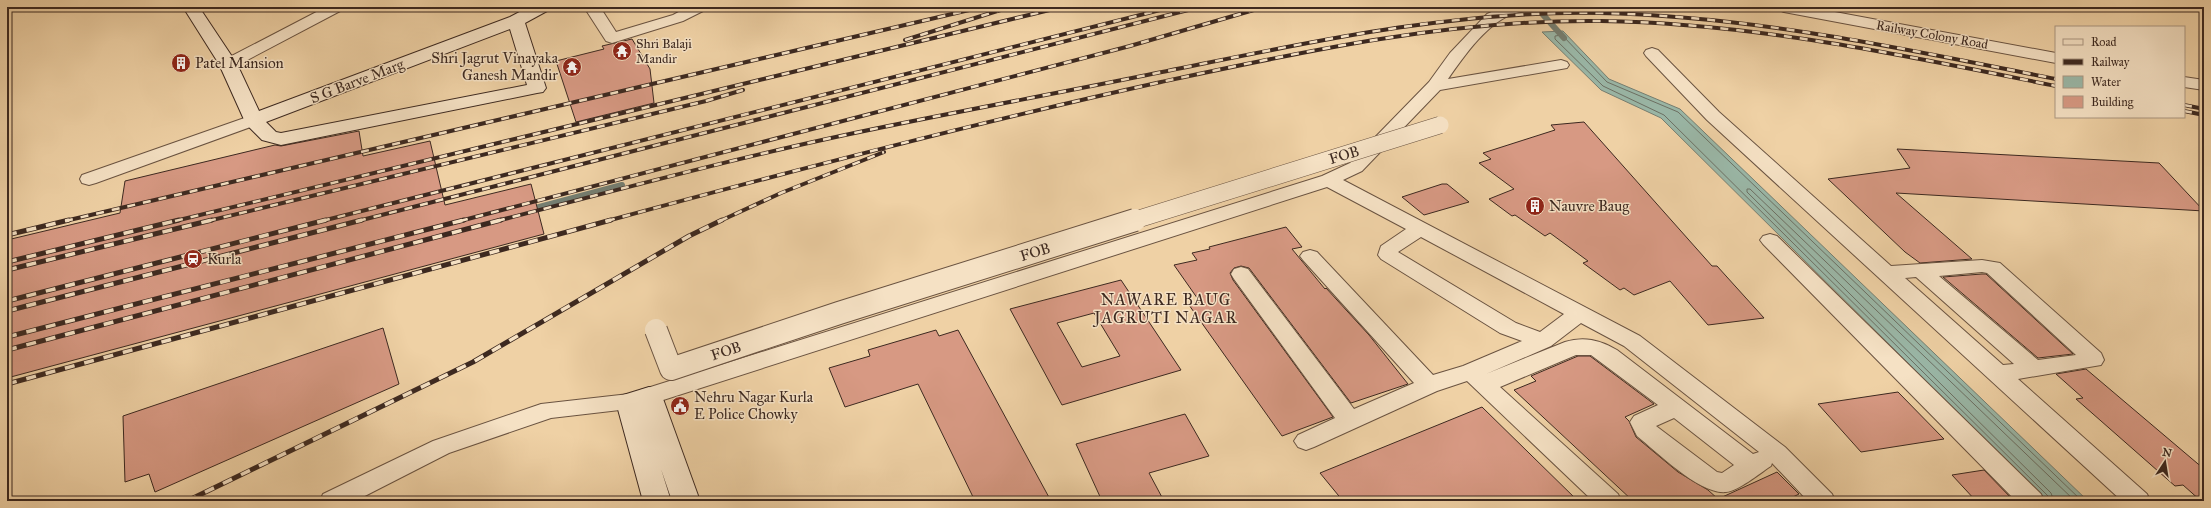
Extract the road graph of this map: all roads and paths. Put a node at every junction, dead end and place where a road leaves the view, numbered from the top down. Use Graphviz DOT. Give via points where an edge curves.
graph roads {
  1 [pos="191,7"];
  2 [pos="338,7"];
  3 [pos="542,7"];
  4 [pos="592,7"];
  5 [pos="700,7"];
  6 [pos="1532,7"];
  7 [pos="1784,7"];
  8 [pos="516,21"];
  9 [pos="1652,54"];
  10 [pos="2055,58"];
  11 [pos="228,64"];
  12 [pos="1561,65"];
  13 [pos="1435,86"];
  14 [pos="253,120"];
  15 [pos="1440,125"];
  16 [pos="89,179"];
  17 [pos="1329,180"];
  18 [pos="1420,228"];
  19 [pos="1770,240"];
  20 [pos="1310,256"];
  21 [pos="1921,271"];
  22 [pos="1241,274"];
  23 [pos="1887,274"];
  24 [pos="1580,314"];
  25 [pos="1978,320"];
  26 [pos="1943,325"];
  27 [pos="656,330"];
  28 [pos="1542,341"];
  29 [pos="2034,369"];
  30 [pos="1998,374"];
  31 [pos="1477,379"];
  32 [pos="1430,385"];
  33 [pos="639,399"];
  34 [pos="1677,407"];
  35 [pos="1350,421"];
  36 [pos="1306,441"];
  37 [pos="1777,453"];
  38 [pos="1752,466"];
  39 [pos="332,501"];
  40 [pos="657,501"];
  41 [pos="686,501"];
  42 [pos="1609,501"];
  43 [pos="1823,501"];
  44 [pos="2032,501"];
  45 [pos="2138,501"];
  1 -- 11 [label="street"];
  2 -- 11 [label="street"];
  3 -- 8 [label="street, S G Barve Marg"];
  4 -- 5 [label="street" via="612,38 678,18"];
  6 -- 13 [label="street" via="1500,12 1483,25 1456,56"];
  7 -- 10 [label="street, Railway Colony Road"];
  8 -- 14 [label="street, S G Barve Marg"];
  8 -- 14 [label="street" via="537,88 281,139 269,136"];
  9 -- 23 [label="street" via="1713,116"];
  11 -- 14 [label="street"];
  12 -- 13 [label="street"];
  13 -- 17 [label="street" via="1356,167"];
  14 -- 16 [label="street"];
  15 -- 27 [label="street, FOB, bridge" via="839,313 671,369"];
  17 -- 18 [label="street"];
  17 -- 33 [label="street"];
  18 -- 24 [label="street"];
  18 -- 28 [label="street" via="1388,250 1388,256 1508,328"];
  19 -- 44 [label="street"];
  20 -- 32 [label="street"];
  21 -- 23 [label="street"];
  21 -- 25 [label="street"];
  21 -- 29 [label="street" via="1982,266 1993,268 2093,358"];
  22 -- 35 [label="street"];
  23 -- 26 [label="street"];
  24 -- 28 [label="street"];
  24 -- 37 [label="street" via="1632,341"];
  25 -- 26 [label="street"];
  25 -- 29 [label="street"];
  26 -- 30 [label="street"];
  28 -- 31 [label="street"];
  29 -- 30 [label="street"];
  30 -- 45 [label="street"];
  31 -- 32 [label="street"];
  31 -- 34 [label="street" via="1573,347 1595,347"];
  31 -- 42 [label="street"];
  32 -- 35 [label="street"];
  33 -- 39 [label="street" via="542,413 441,447"];
  33 -- 40 [label="street"];
  33 -- 41 [label="street"];
  34 -- 38 [label="street"];
  34 -- 38 [label="street" via="1642,422 1645,430 1710,480 1724,483"];
  35 -- 36 [label="street"];
  37 -- 38 [label="street"];
  37 -- 43 [label="street"];
}
